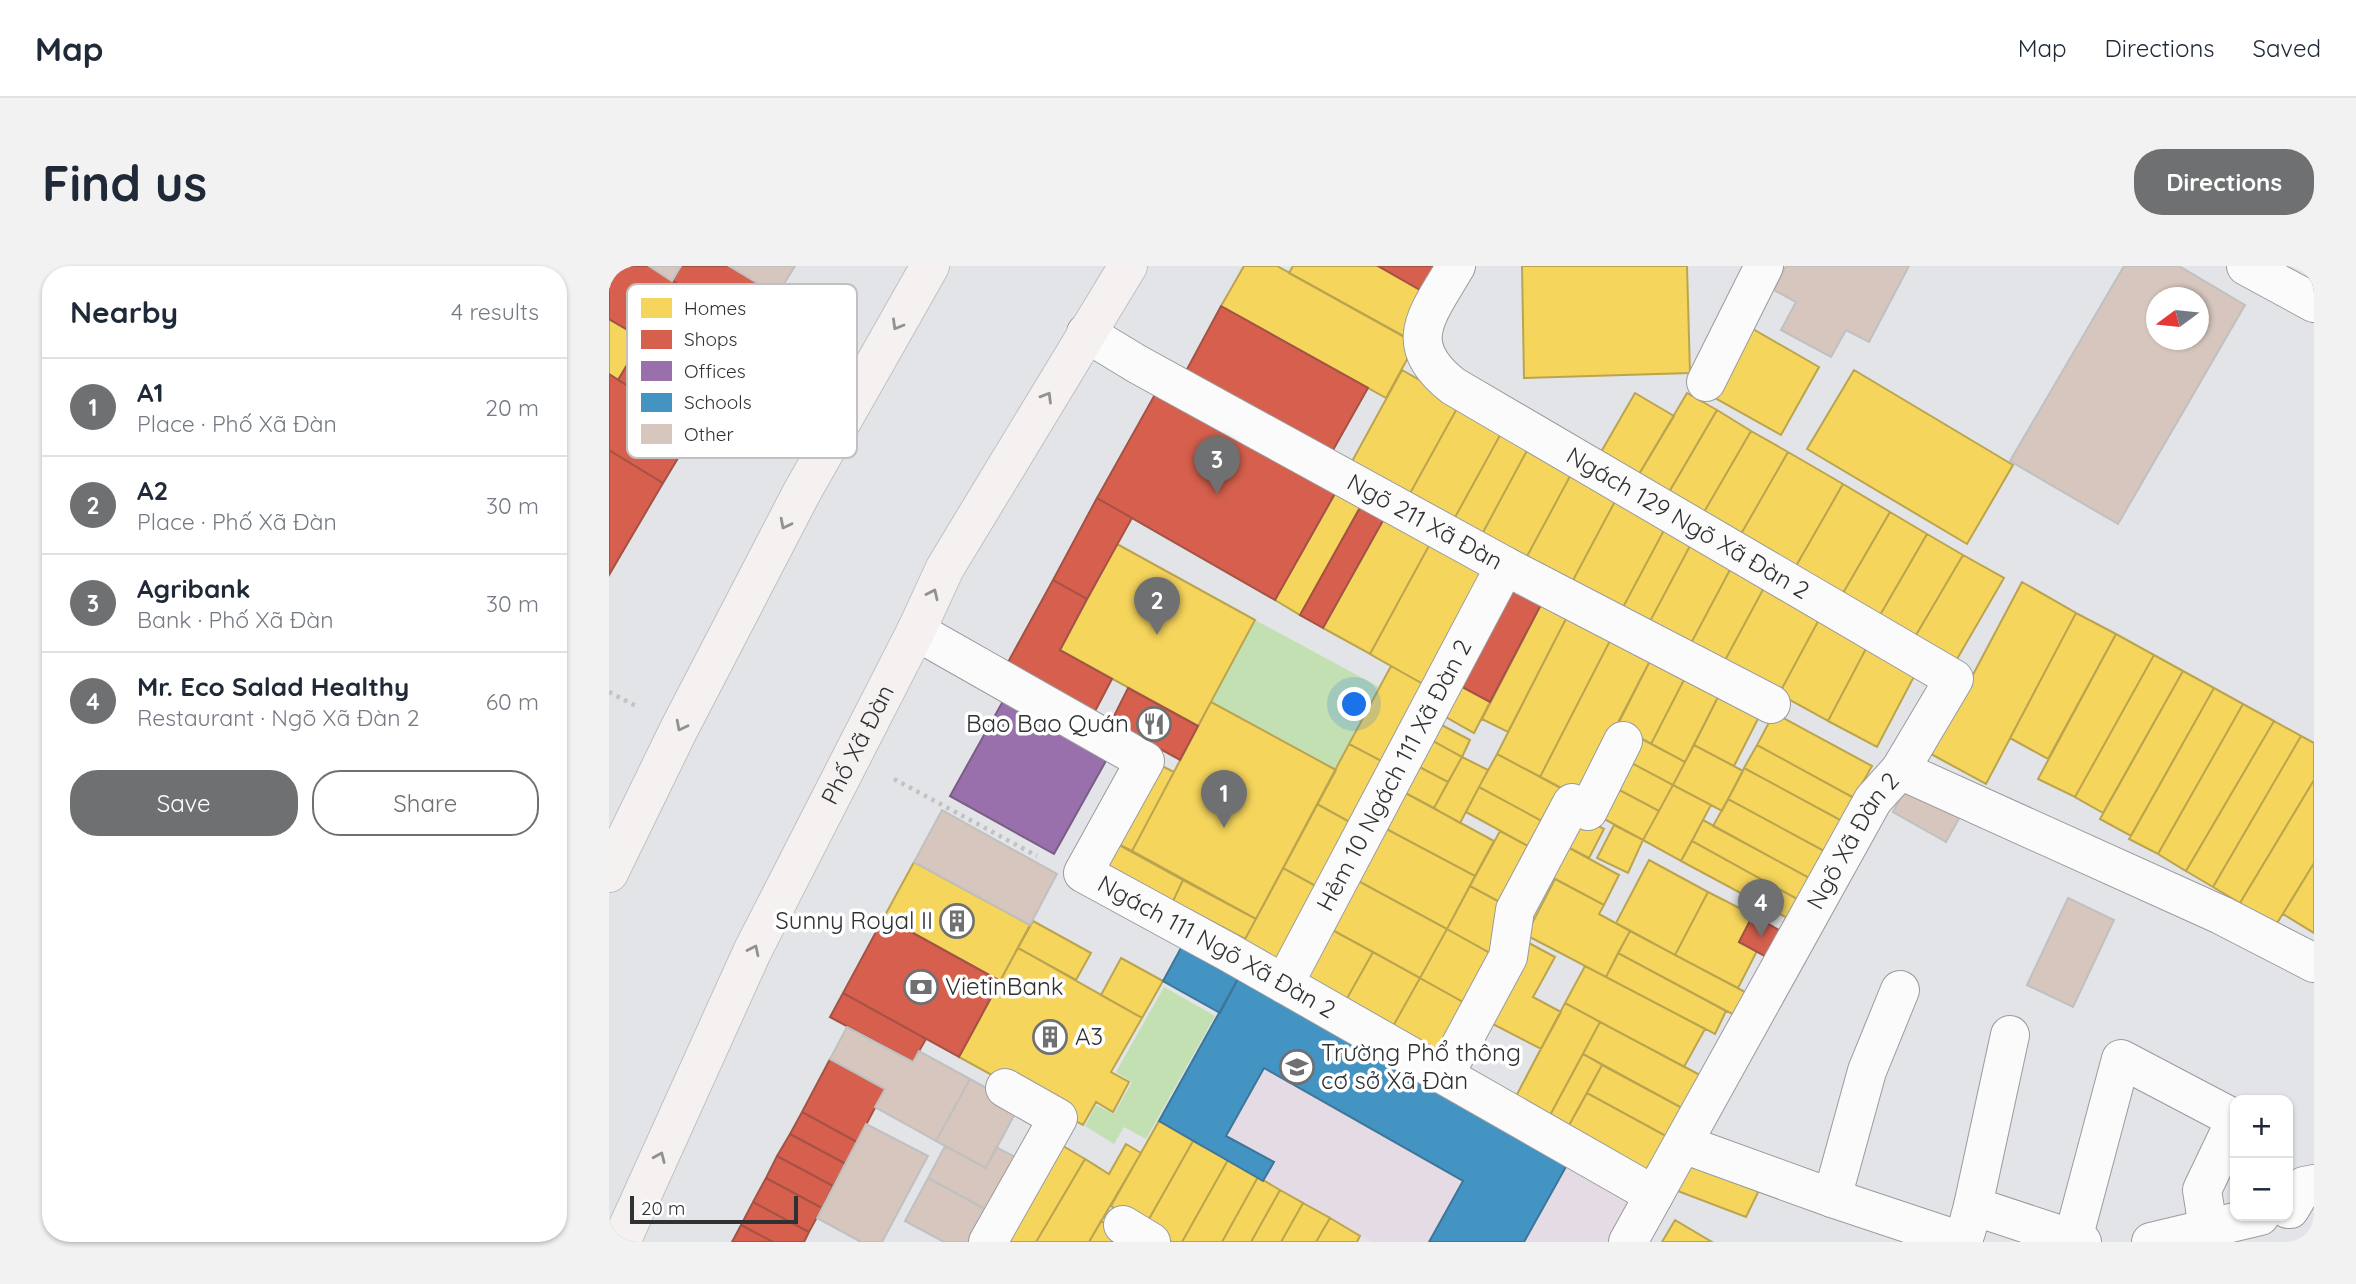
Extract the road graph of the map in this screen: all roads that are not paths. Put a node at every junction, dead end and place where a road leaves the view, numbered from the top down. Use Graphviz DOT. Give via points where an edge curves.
graph roads {
  1 [pos="930,266"];
  2 [pos="1128,266"];
  3 [pos="1456,266"];
  4 [pos="1764,266"];
  5 [pos="2246,266"];
  6 [pos="2314,303"];
  7 [pos="1086,333"];
  8 [pos="1706,382"];
  9 [pos="857,395"];
  10 [pos="821,458"];
  11 [pos="1505,566"];
  12 [pos="916,631"];
  13 [pos="1771,704"];
  14 [pos="1623,741"];
  15 [pos="1900,770"];
  16 [pos="609,873"];
  17 [pos="2314,963"];
  18 [pos="1284,984"];
  19 [pos="1900,990"];
  20 [pos="2010,1035"];
  21 [pos="1444,1074"];
  22 [pos="1005,1088"];
  23 [pos="2230,1117"];
  24 [pos="2230,1131"];
  25 [pos="1683,1144"];
  26 [pos="2314,1184"];
  27 [pos="1654,1195"];
  28 [pos="1832,1198"];
  29 [pos="2293,1204"];
  30 [pos="2238,1221"];
  31 [pos="2208,1228"];
  32 [pos="1967,1230"];
  33 [pos="2078,1240"];
  34 [pos="621,1242"];
  35 [pos="988,1242"];
  36 [pos="1628,1242"];
  37 [pos="2151,1242"];
  1 -- 9 [label="main road, one-way"];
  2 -- 7 [label="main road, Phố Xã Đàn"];
  3 -- 15 [label="street, Ngách 129 Ngõ Xã Đàn 2" via="1425,319 1422,339 1436,373 1954,679"];
  4 -- 8 [label="street"];
  5 -- 6 [label="street"];
  7 -- 11 [label="street, Ngõ 211 Xã Đàn"];
  12 -- 7 [label="main road, Phố Xã Đàn, one-way" via="944,568"];
  10 -- 16 [label="main road, one-way"];
  11 -- 13 [label="street, Ngõ 211 Xã Đàn"];
  11 -- 18 [label="street, Hẻm 10 Ngách 111 Xã Đàn 2"];
  12 -- 18 [label="street, Ngách 111 Ngõ Xã Đàn 2" via="1145,761 1083,873"];
  34 -- 12 [label="main road, Phố Xã Đàn, one-way" via="752,952"];
  14 -- 21 [label="street" via="1588,811 1572,803 1566,814 1515,910 1508,957"];
  15 -- 17 [label="street, Ngõ Xã Đàn 2" via="2221,915"];
  15 -- 25 [label="street, Ngõ Xã Đàn 2" via="1873,800"];
  18 -- 21 [label="street, Ngách 111 Ngõ Xã Đàn 2"];
  19 -- 28 [label="street" via="1867,1071"];
  20 -- 32 [label="street"];
  21 -- 27 [label="street, Ngách 111 Ngõ Xã Đàn 2"];
  22 -- 35 [label="street" via="1058,1118"];
  23 -- 33 [label="street" via="2121,1059"];
  24 -- 31 [label="street" via="2202,1190"];
  25 -- 27 [label="street, Ngõ Xã Đàn 2"];
  25 -- 28 [label="street"];
  26 -- 29 [label="street" via="2304,1186"];
  27 -- 36 [label="street, Ngõ Xã Đàn 2"];
  28 -- 32 [label="street"];
  30 -- 31 [label="street"];
  31 -- 37 [label="street"];
  32 -- 33 [label="street"];
}
